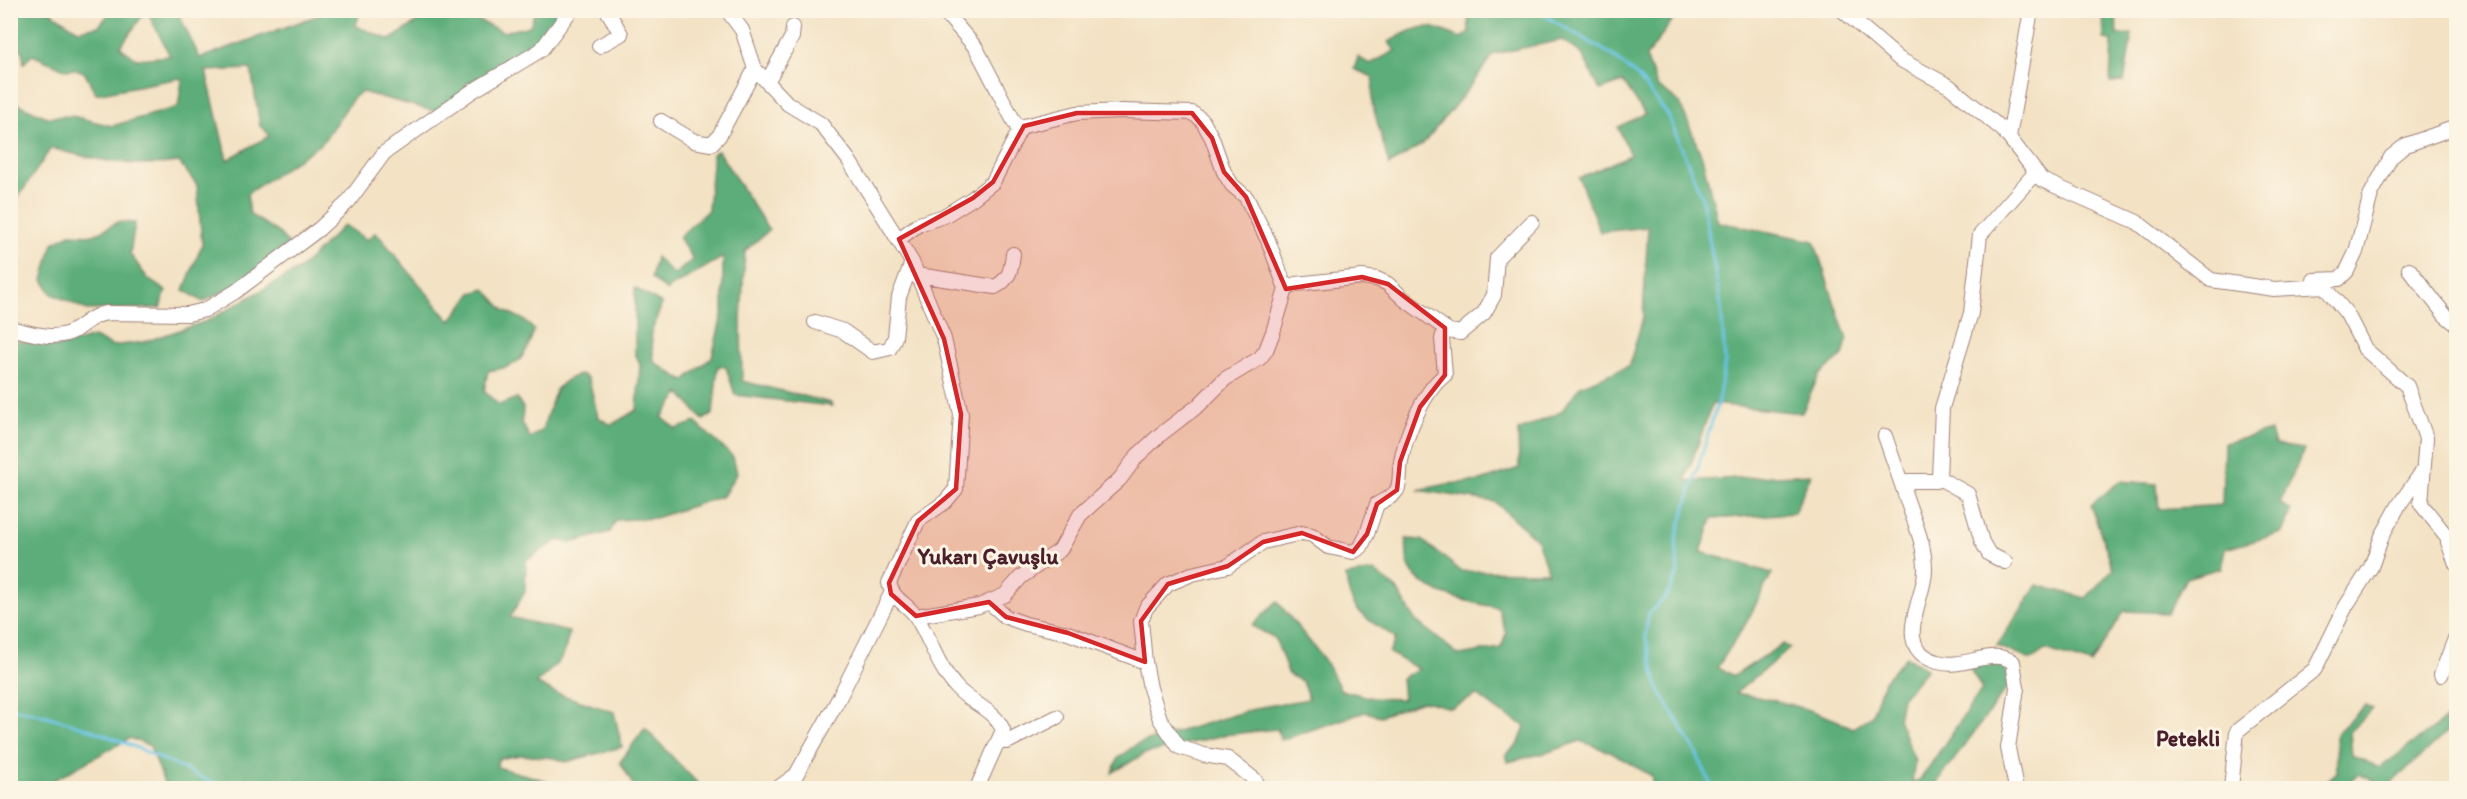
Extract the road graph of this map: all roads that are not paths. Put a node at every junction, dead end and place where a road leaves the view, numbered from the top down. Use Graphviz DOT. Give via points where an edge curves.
graph roads {
  1 [pos="571,10"];
  2 [pos="727,10"];
  3 [pos="943,10"];
  4 [pos="1842,10"];
  5 [pos="2031,10"];
  6 [pos="605,15"];
  7 [pos="793,27"];
  8 [pos="599,46"];
  9 [pos="755,69"];
  10 [pos="767,82"];
  11 [pos="661,122"];
  12 [pos="2457,127"];
  13 [pos="1019,131"];
  14 [pos="2009,137"];
  15 [pos="2036,172"];
  16 [pos="1532,222"];
  17 [pos="898,239"];
  18 [pos="1013,254"];
  19 [pos="912,262"];
  20 [pos="2409,269"];
  21 [pos="918,275"];
  22 [pos="1286,289"];
  23 [pos="2282,289"];
  24 [pos="815,322"];
  25 [pos="2457,324"];
  26 [pos="10,328"];
  27 [pos="1444,328"];
  28 [pos="1885,436"];
  29 [pos="2423,471"];
  30 [pos="1939,478"];
  31 [pos="1904,491"];
  32 [pos="2445,534"];
  33 [pos="2457,548"];
  34 [pos="2005,562"];
  35 [pos="2457,564"];
  36 [pos="891,594"];
  37 [pos="989,602"];
  38 [pos="916,616"];
  39 [pos="2457,636"];
  40 [pos="1145,662"];
  41 [pos="2441,675"];
  42 [pos="1057,717"];
  43 [pos="998,741"];
  44 [pos="783,787"];
  45 [pos="2231,788"];
  46 [pos="977,789"];
  47 [pos="1260,789"];
  48 [pos="2016,789"];
  1 -- 26 [label="street" via="541,50 471,92 384,153 359,190 319,229 236,292 205,310 188,314 95,315 63,336"];
  2 -- 9 [label="street" via="742,30"];
  3 -- 13 [label="street" via="976,48"];
  4 -- 14 [label="street" via="1899,59 1948,86"];
  5 -- 14 [label="street"];
  6 -- 8 [label="street" via="621,34"];
  7 -- 10 [label="street" via="792,37"];
  9 -- 10 [label="street"];
  9 -- 11 [label="street" via="711,144 694,141"];
  10 -- 17 [label="street" via="788,104 821,124"];
  12 -- 23 [label="street" via="2406,146 2391,157 2371,194 2347,271 2338,279 2295,282"];
  13 -- 17 [label="street" via="993,182 944,216 919,224"];
  13 -- 22 [label="street" via="1024,126 1077,113 1192,113 1202,120 1232,185 1246,197 1268,240"];
  14 -- 15 [label="street"];
  15 -- 23 [label="street" via="2042,180 2137,222 2211,280"];
  15 -- 30 [label="street" via="1980,235 1971,314 1942,408"];
  16 -- 27 [label="street" via="1497,258 1494,295 1484,313 1460,333"];
  17 -- 19 [label="street"];
  18 -- 21 [label="street" via="1006,281 995,287"];
  19 -- 21 [label="street"];
  19 -- 24 [label="street" via="899,297 895,337 890,348 873,352 843,331"];
  20 -- 25 [label="street" via="2445,315"];
  21 -- 36 [label="street" via="944,339 961,414 959,455 956,489 918,521 889,583"];
  22 -- 27 [label="street" via="1296,284 1377,279"];
  22 -- 37 [label="street" via="1260,358 1224,379 1199,405 1161,434 1080,515 1060,550 1021,577 1005,595"];
  23 -- 29 [label="street" via="2324,286 2348,314 2366,349 2407,386 2426,438"];
  27 -- 40 [label="street" via="1445,375 1429,390 1420,407 1400,462 1397,490 1377,504 1361,547 1353,552 1328,547 1302,533 1263,542 1228,566 1168,584 1146,608 1141,621"];
  28 -- 31 [label="street"];
  29 -- 32 [label="street" via="2421,504"];
  29 -- 45 [label="street" via="2382,536 2371,567 2346,606 2315,669 2237,731"];
  30 -- 31 [label="street" via="1908,481"];
  30 -- 34 [label="street" via="1968,494 1982,542 1989,554"];
  31 -- 48 [label="street" via="1920,533 1925,572 1912,620 1917,648 1939,663 1968,663 1995,656 2013,662 2017,688 2008,748"];
  32 -- 33 [label="street"];
  32 -- 35 [label="street"];
  36 -- 38 [label="street"];
  36 -- 44 [label="street" via="838,700 796,775"];
  37 -- 38 [label="street"];
  37 -- 40 [label="street" via="1006,617 1068,633"];
  38 -- 43 [label="street" via="943,669 958,689 999,719 1004,730"];
  39 -- 41 [label="street"];
  40 -- 47 [label="street" via="1160,719 1179,747 1228,759 1254,779"];
  42 -- 43 [label="street" via="1007,742"];
  43 -- 46 [label="street"];
}
